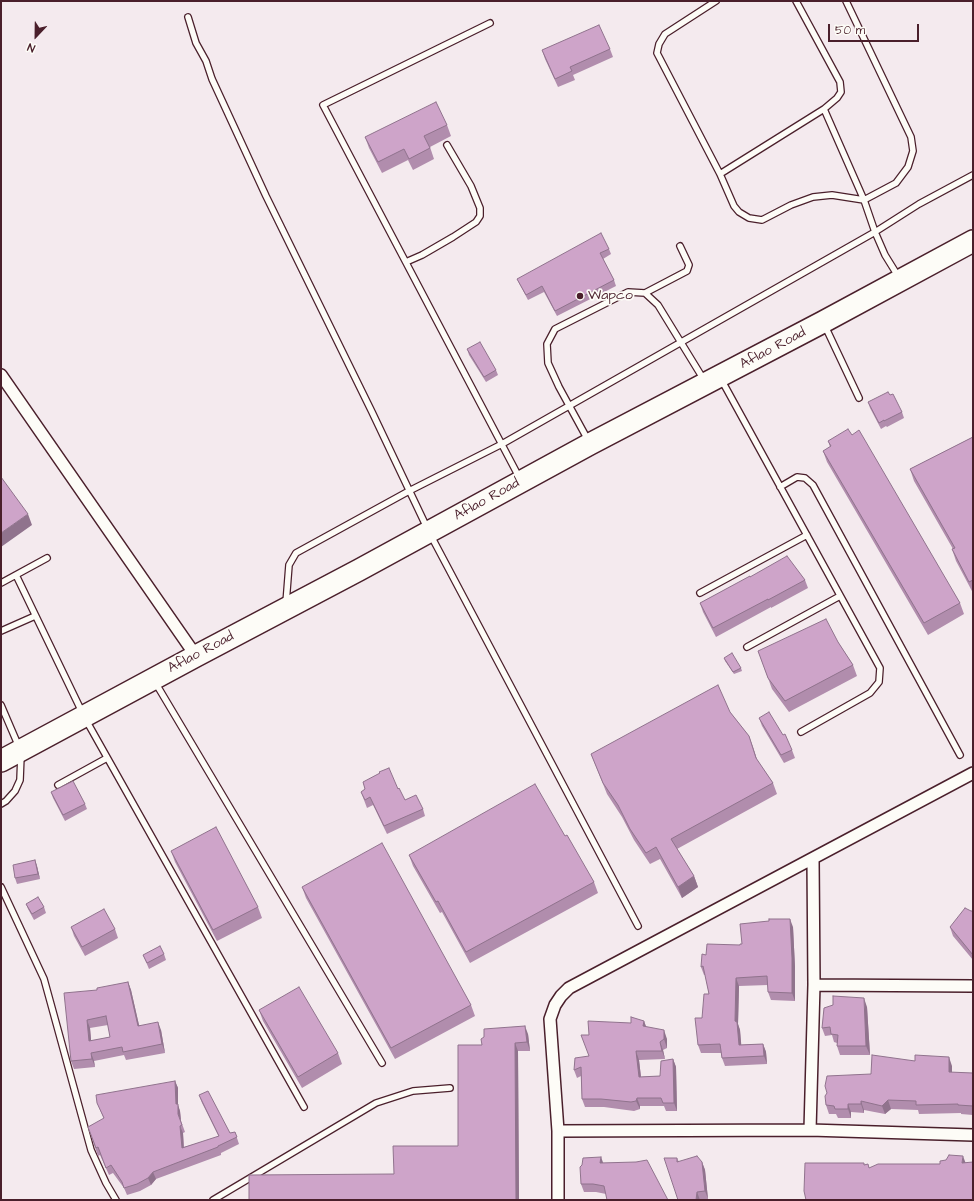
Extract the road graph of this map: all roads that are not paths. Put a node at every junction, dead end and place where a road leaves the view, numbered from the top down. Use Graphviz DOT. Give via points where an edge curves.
graph roads {
  1 [pos="716,1"];
  2 [pos="796,1"];
  3 [pos="846,1"];
  4 [pos="188,17"];
  5 [pos="490,22"];
  6 [pos="824,109"];
  7 [pos="447,145"];
  8 [pos="720,174"];
  9 [pos="973,175"];
  10 [pos="864,200"];
  11 [pos="875,232"];
  12 [pos="973,241"];
  13 [pos="680,246"];
  14 [pos="406,262"];
  15 [pos="900,280"];
  16 [pos="644,293"];
  17 [pos="823,322"];
  18 [pos="681,342"];
  19 [pos="1,375"];
  20 [pos="713,380"];
  21 [pos="859,398"];
  22 [pos="570,405"];
  23 [pos="502,444"];
  24 [pos="590,444"];
  25 [pos="521,481"];
  26 [pos="780,487"];
  27 [pos="409,491"];
  28 [pos="428,532"];
  29 [pos="807,535"];
  30 [pos="47,558"];
  31 [pos="16,575"];
  32 [pos="1,583"];
  33 [pos="700,593"];
  34 [pos="840,596"];
  35 [pos="285,609"];
  36 [pos="35,616"];
  37 [pos="1,631"];
  38 [pos="747,647"];
  39 [pos="196,656"];
  40 [pos="153,679"];
  41 [pos="1,705"];
  42 [pos="84,716"];
  43 [pos="801,732"];
  44 [pos="21,750"];
  45 [pos="960,755"];
  46 [pos="107,758"];
  47 [pos="1,761"];
  48 [pos="973,774"];
  49 [pos="58,785"];
  50 [pos="1,804"];
  51 [pos="813,859"];
  52 [pos="1,887"];
  53 [pos="638,926"];
  54 [pos="814,985"];
  55 [pos="973,986"];
  56 [pos="382,1063"];
  57 [pos="450,1088"];
  58 [pos="304,1107"];
  59 [pos="810,1130"];
  60 [pos="558,1131"];
  61 [pos="973,1135"];
  62 [pos="116,1200"];
  63 [pos="213,1200"];
  64 [pos="558,1200"];
  1 -- 8 [label="lane" via="665,34 657,52"];
  2 -- 6 [label="lane" via="840,82 841,92"];
  3 -- 10 [label="lane" via="912,137 913,151 908,167 896,183"];
  4 -- 27 [label="lane" via="196,43 266,196"];
  5 -- 14 [label="lane" via="323,105"];
  6 -- 8 [label="lane"];
  6 -- 10 [label="lane"];
  7 -- 14 [label="lane" via="471,186 480,208 480,216 476,222 453,237"];
  8 -- 10 [label="lane" via="734,206 749,218 762,220 813,197 832,195"];
  9 -- 11 [label="lane" via="919,204"];
  10 -- 11 [label="lane"];
  11 -- 15 [label="lane"];
  11 -- 18 [label="lane"];
  12 -- 15 [label="highway, Aflao Road"];
  13 -- 16 [label="lane" via="689,265 686,271"];
  14 -- 23 [label="lane"];
  15 -- 17 [label="highway, Aflao Road"];
  16 -- 18 [label="lane" via="658,305"];
  16 -- 22 [label="lane" via="628,292 555,329 547,344 548,362"];
  17 -- 20 [label="highway, Aflao Road"];
  17 -- 21 [label="lane"];
  18 -- 20 [label="lane"];
  18 -- 22 [label="lane"];
  19 -- 39 [label="street"];
  20 -- 24 [label="highway, Aflao Road"];
  20 -- 26 [label="lane"];
  22 -- 23 [label="lane"];
  22 -- 24 [label="lane"];
  23 -- 25 [label="lane"];
  23 -- 27 [label="lane"];
  24 -- 25 [label="highway, Aflao Road"];
  25 -- 28 [label="highway, Aflao Road"];
  26 -- 29 [label="lane"];
  26 -- 45 [label="lane" via="797,477 805,478 813,485"];
  27 -- 28 [label="lane"];
  27 -- 35 [label="lane" via="296,553 289,565"];
  28 -- 35 [label="highway, Aflao Road"];
  28 -- 53 [label="lane"];
  29 -- 33 [label="lane"];
  29 -- 34 [label="lane"];
  30 -- 31 [label="lane"];
  31 -- 32 [label="lane"];
  31 -- 36 [label="lane"];
  34 -- 38 [label="lane"];
  34 -- 43 [label="lane" via="880,668 880,682 870,693"];
  35 -- 39 [label="highway, Aflao Road"];
  36 -- 37 [label="lane"];
  36 -- 42 [label="lane"];
  39 -- 40 [label="highway, Aflao Road"];
  40 -- 42 [label="highway, Aflao Road"];
  40 -- 56 [label="lane"];
  41 -- 44 [label="lane"];
  42 -- 44 [label="highway, Aflao Road"];
  42 -- 46 [label="lane"];
  44 -- 47 [label="highway, Aflao Road"];
  44 -- 50 [label="lane" via="20,780 15,791"];
  46 -- 49 [label="lane"];
  46 -- 58 [label="lane"];
  48 -- 51 [label="street"];
  51 -- 54 [label="street"];
  51 -- 60 [label="street" via="569,988 561,996 550,1019"];
  52 -- 62 [label="lane" via="44,979 91,1150"];
  54 -- 55 [label="street"];
  54 -- 59 [label="street"];
  57 -- 63 [label="lane" via="413,1091 376,1103"];
  59 -- 60 [label="street"];
  59 -- 61 [label="street"];
  60 -- 64 [label="street"];
}
